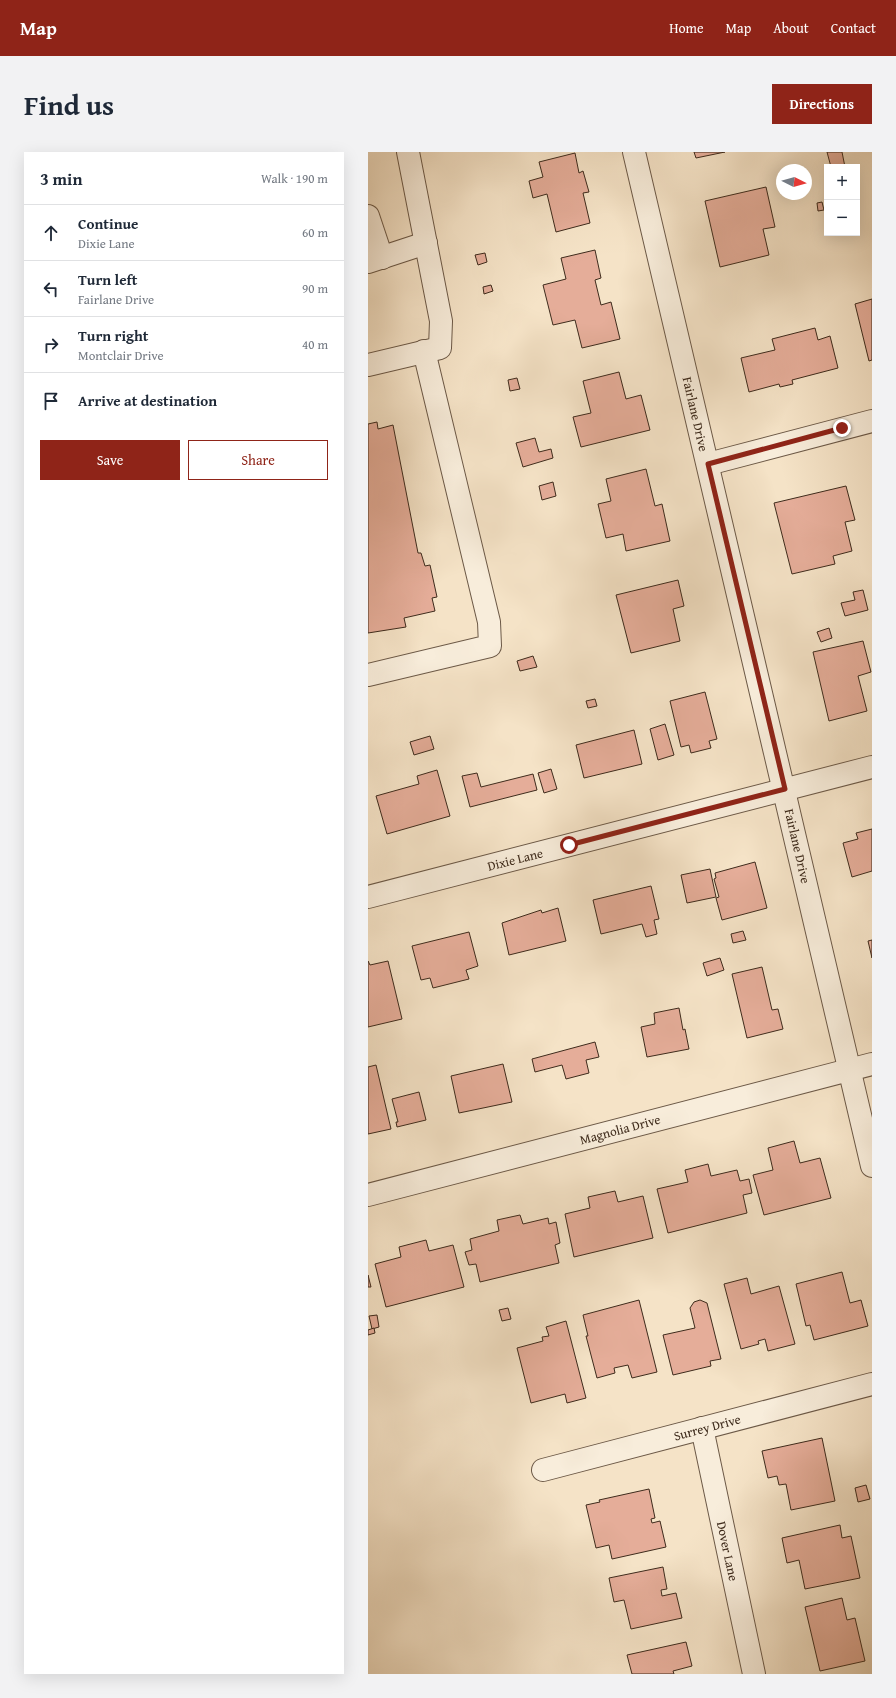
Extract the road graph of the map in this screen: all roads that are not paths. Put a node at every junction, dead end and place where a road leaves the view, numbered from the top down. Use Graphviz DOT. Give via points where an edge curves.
graph roads {
  1 [pos="408,152"];
  2 [pos="634,152"];
  3 [pos="368,216"];
  4 [pos="426,243"];
  5 [pos="375,260"];
  6 [pos="424,352"];
  7 [pos="368,365"];
  8 [pos="872,421"];
  9 [pos="708,464"];
  10 [pos="368,675"];
  11 [pos="872,767"];
  12 [pos="785,789"];
  13 [pos="368,896"];
  14 [pos="872,1064"];
  15 [pos="849,1070"];
  16 [pos="872,1166"];
  17 [pos="368,1195"];
  18 [pos="872,1384"];
  19 [pos="702,1428"];
  20 [pos="543,1470"];
  21 [pos="754,1674"];
  1 -- 4 [label="street"];
  2 -- 9 [label="street, Fairlane Drive"];
  3 -- 5 [label="street"];
  4 -- 5 [label="street"];
  4 -- 6 [label="street" via="442,321 440,348"];
  6 -- 7 [label="street"];
  6 -- 10 [label="street" via="489,622 490,646"];
  8 -- 9 [label="street"];
  9 -- 12 [label="street, Fairlane Drive"];
  11 -- 12 [label="street, Dixie Lane"];
  12 -- 13 [label="street, Dixie Lane"];
  12 -- 15 [label="street, Fairlane Drive"];
  14 -- 15 [label="street, Magnolia Drive"];
  15 -- 16 [label="street, Fairlane Drive"];
  15 -- 17 [label="street, Magnolia Drive"];
  18 -- 19 [label="street, Surrey Drive"];
  19 -- 20 [label="street, Surrey Drive"];
  19 -- 21 [label="street, Dover Lane"];
}
